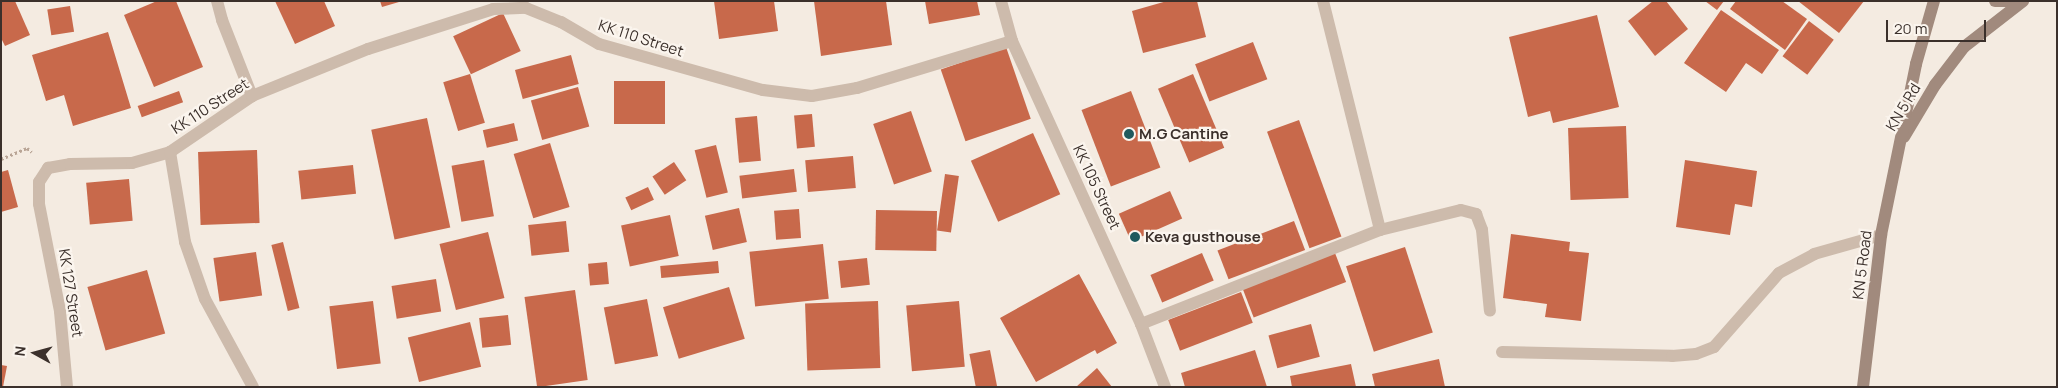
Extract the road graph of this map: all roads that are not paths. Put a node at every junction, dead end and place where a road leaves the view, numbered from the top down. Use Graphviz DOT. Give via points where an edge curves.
graph roads {
  1 [pos="217,1"];
  2 [pos="1001,1"];
  3 [pos="1323,1"];
  4 [pos="1934,1"];
  5 [pos="1995,1"];
  6 [pos="2022,1"];
  7 [pos="1012,41"];
  8 [pos="252,96"];
  9 [pos="1898,148"];
  10 [pos="170,152"];
  11 [pos="39,204"];
  12 [pos="1380,230"];
  13 [pos="1881,235"];
  14 [pos="1490,311"];
  15 [pos="1141,324"];
  16 [pos="1502,352"];
  17 [pos="67,387"];
  18 [pos="253,387"];
  19 [pos="1165,387"];
  20 [pos="1863,387"];
  1 -- 8 [label="street"];
  2 -- 7 [label="street, KK 105 Street"];
  3 -- 12 [label="street"];
  4 -- 9 [label="main road, KN 5 Rd"];
  5 -- 6 [label="main road, KN 5 Rd"];
  6 -- 9 [label="main road, KN 5 Rd" via="1964,47 1935,85"];
  7 -- 8 [label="street, KK 110 Street" via="856,88 812,96 763,90 598,44 561,22 526,8 493,9 368,49"];
  7 -- 15 [label="street, KK 105 Street"];
  8 -- 10 [label="street, KK 110 Street"];
  9 -- 13 [label="main road, KN 5 Road"];
  10 -- 11 [label="street, KK 110 Street" via="132,164 70,164 48,168 39,182"];
  10 -- 18 [label="street, KK 110 Street" via="185,242 201,289"];
  11 -- 17 [label="street, KK 127 Street" via="60,311"];
  12 -- 14 [label="street" via="1460,210 1476,214 1482,230"];
  12 -- 15 [label="street"];
  13 -- 16 [label="street" via="1814,254 1779,272 1714,346 1696,354"];
  13 -- 20 [label="main road, KN 5 Road"];
  15 -- 19 [label="street, KK 105 Street"];
}
